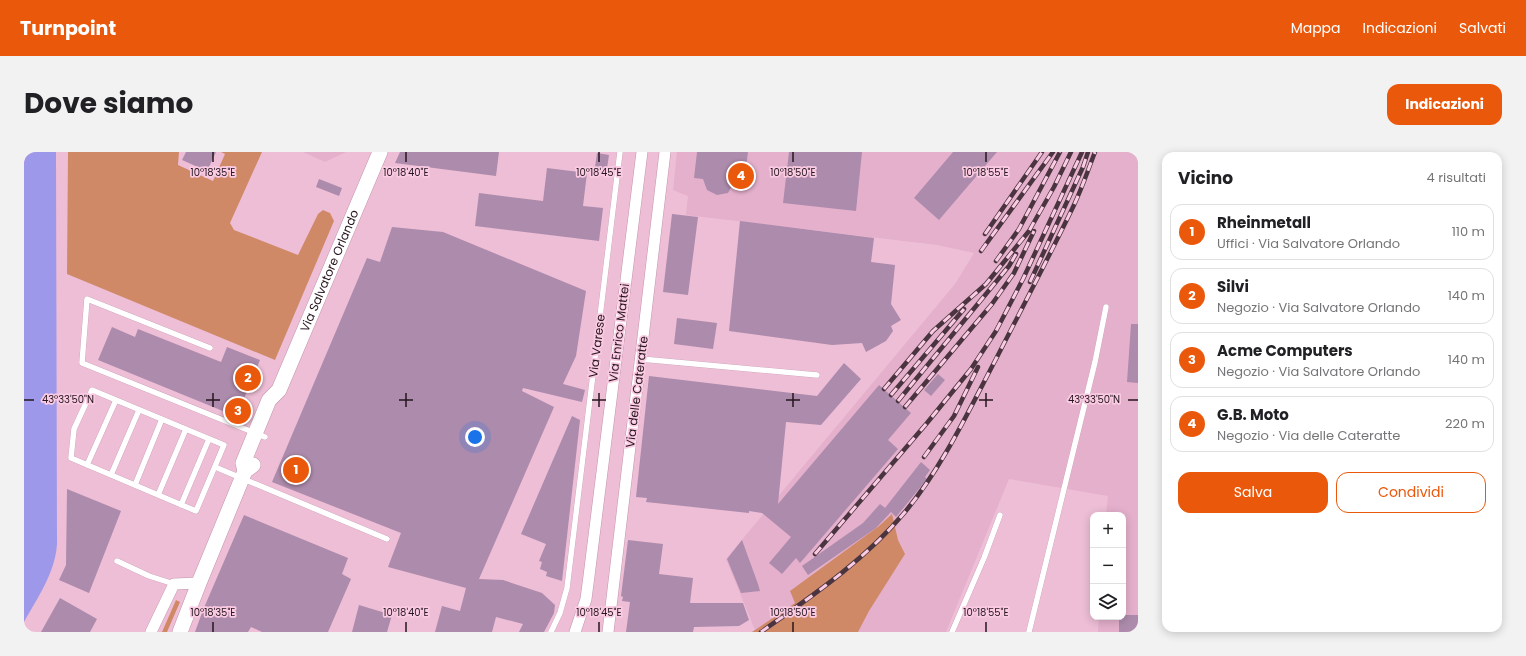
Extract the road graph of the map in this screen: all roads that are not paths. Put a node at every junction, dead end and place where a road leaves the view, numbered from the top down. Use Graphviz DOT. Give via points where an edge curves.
graph roads {
  1 [pos="380,152"];
  2 [pos="620,152"];
  3 [pos="642,152"];
  4 [pos="665,152"];
  5 [pos="1106,308"];
  6 [pos="210,348"];
  7 [pos="641,359"];
  8 [pos="817,375"];
  9 [pos="116,400"];
  10 [pos="139,410"];
  11 [pos="162,419"];
  12 [pos="186,429"];
  13 [pos="260,435"];
  14 [pos="209,439"];
  15 [pos="87,465"];
  16 [pos="215,467"];
  17 [pos="111,475"];
  18 [pos="244,475"];
  19 [pos="135,485"];
  20 [pos="158,495"];
  21 [pos="181,505"];
  22 [pos="1000,515"];
  23 [pos="387,539"];
  24 [pos="117,561"];
  25 [pos="174,584"];
  26 [pos="199,584"];
  27 [pos="151,632"];
  28 [pos="180,632"];
  29 [pos="551,632"];
  30 [pos="575,632"];
  31 [pos="608,632"];
  32 [pos="952,632"];
  33 [pos="1029,632"];
  1 -- 13 [label="main road, Via Salvatore Orlando" via="279,390 269,400"];
  2 -- 29 [label="lane, Via Varese" via="567,588"];
  3 -- 30 [label="street, Via Enrico Mattei" via="586,599"];
  4 -- 7 [label="street, Via delle Cateratte"];
  5 -- 33 [label="lane"];
  6 -- 13 [label="lane" via="87,299 82,363"];
  7 -- 8 [label="lane"];
  7 -- 31 [label="street, Via delle Cateratte"];
  9 -- 10 [label="lane"];
  9 -- 15 [label="lane"];
  9 -- 15 [label="lane" via="92,390 74,429 71,458"];
  10 -- 11 [label="lane"];
  10 -- 17 [label="lane"];
  11 -- 12 [label="lane"];
  11 -- 19 [label="lane"];
  12 -- 14 [label="lane"];
  12 -- 20 [label="lane"];
  13 -- 18 [label="main road, Via Salvatore Orlando" via="243,463"];
  14 -- 16 [label="lane" via="224,445"];
  14 -- 21 [label="lane"];
  15 -- 17 [label="lane"];
  16 -- 18 [label="lane"];
  16 -- 21 [label="lane" via="196,512"];
  17 -- 19 [label="lane"];
  18 -- 23 [label="lane"];
  18 -- 26 [label="main road, Via Salvatore Orlando"];
  19 -- 20 [label="lane"];
  20 -- 21 [label="lane"];
  22 -- 32 [label="lane"];
  24 -- 25 [label="lane"];
  25 -- 26 [label="street"];
  25 -- 27 [label="street"];
  26 -- 28 [label="main road, Via Salvatore Orlando"];
}
